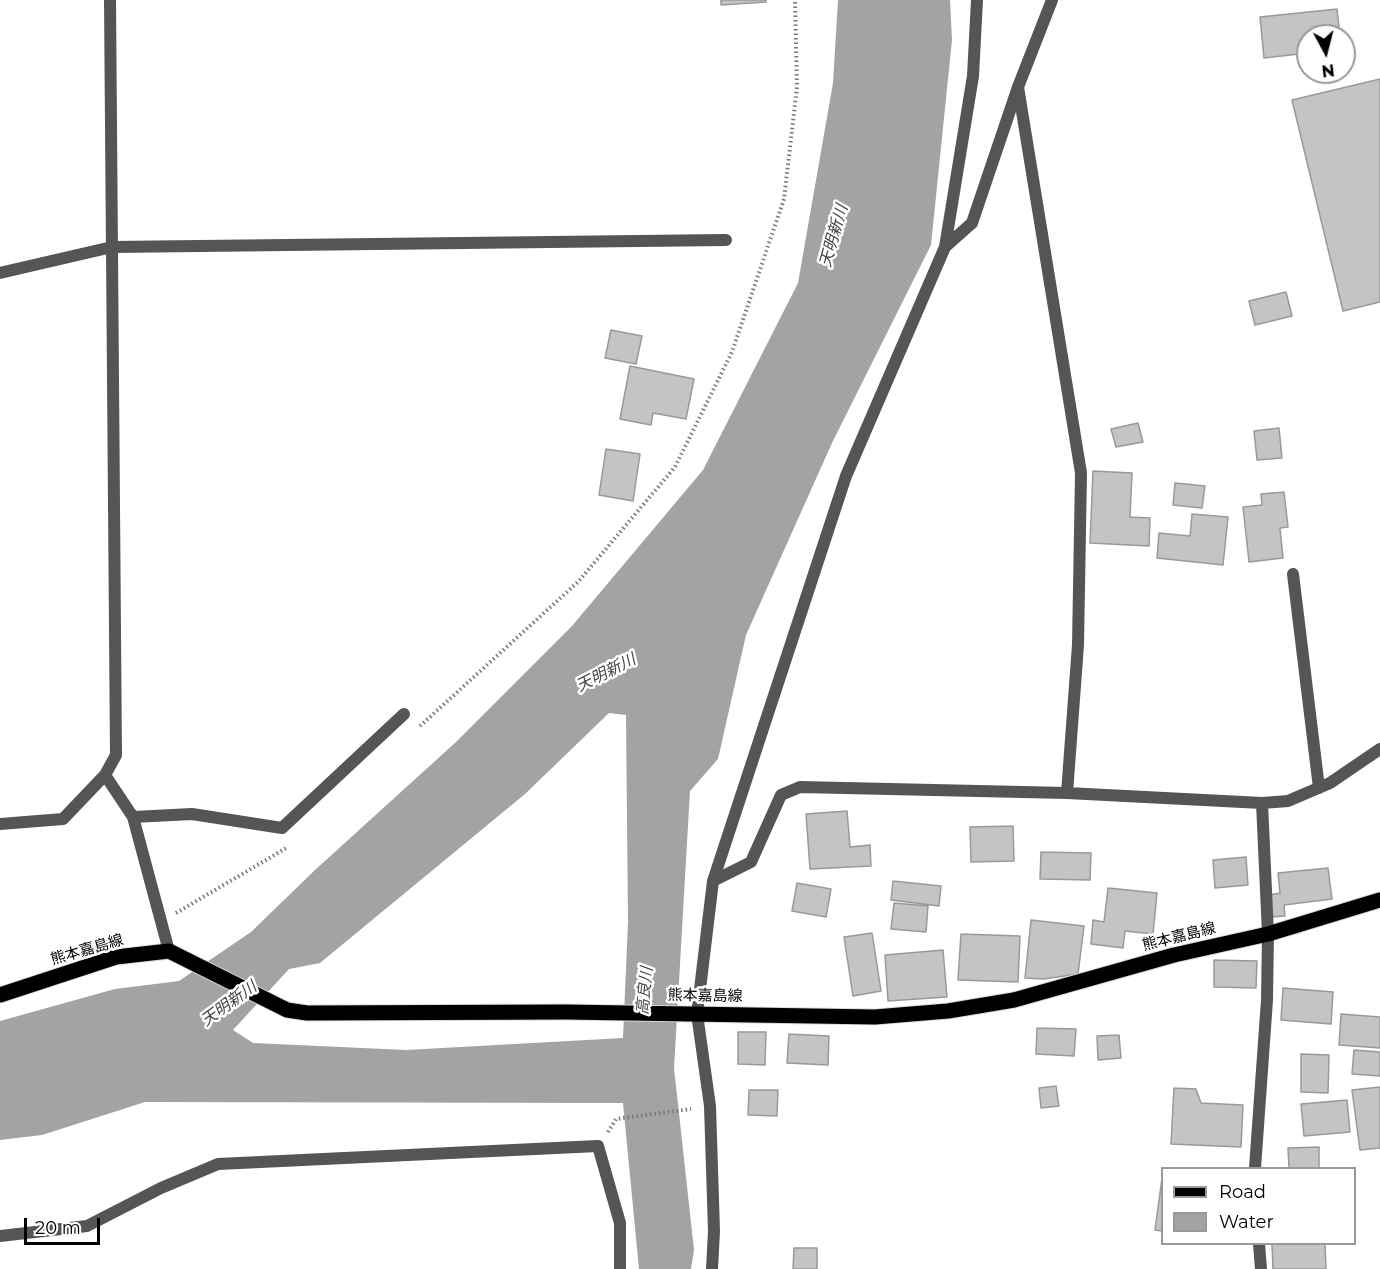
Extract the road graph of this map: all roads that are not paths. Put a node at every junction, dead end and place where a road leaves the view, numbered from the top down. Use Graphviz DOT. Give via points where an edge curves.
graph roads {
  1 [pos="110,0"];
  2 [pos="977,0"];
  3 [pos="1052,0"];
  4 [pos="1018,87"];
  5 [pos="726,240"];
  6 [pos="112,247"];
  7 [pos="945,247"];
  8 [pos="0,273"];
  9 [pos="1293,574"];
  10 [pos="404,714"];
  11 [pos="1380,749"];
  12 [pos="105,775"];
  13 [pos="1318,788"];
  14 [pos="1067,793"];
  15 [pos="1262,803"];
  16 [pos="133,817"];
  17 [pos="0,824"];
  18 [pos="713,881"];
  19 [pos="1380,900"];
  20 [pos="1268,934"];
  21 [pos="169,951"];
  22 [pos="0,995"];
  23 [pos="693,1014"];
  24 [pos="1255,1167"];
  25 [pos="0,1236"];
  26 [pos="1259,1245"];
  27 [pos="620,1269"];
  28 [pos="712,1269"];
  29 [pos="1261,1269"];
  1 -- 6 [label="street"];
  2 -- 7 [label="street" via="973,76"];
  3 -- 4 [label="street"];
  4 -- 7 [label="street" via="972,223"];
  4 -- 14 [label="street" via="1081,473 1078,645"];
  5 -- 6 [label="street"];
  6 -- 8 [label="street"];
  6 -- 12 [label="street" via="116,755"];
  7 -- 18 [label="street" via="846,476"];
  9 -- 13 [label="street"];
  10 -- 16 [label="street" via="282,828 192,814"];
  11 -- 13 [label="street"];
  12 -- 16 [label="street"];
  12 -- 17 [label="street" via="63,819"];
  13 -- 15 [label="street" via="1288,801"];
  14 -- 15 [label="street"];
  14 -- 18 [label="street" via="800,787 781,795 751,862"];
  15 -- 20 [label="street"];
  16 -- 21 [label="street"];
  18 -- 23 [label="street"];
  19 -- 20 [label="main road, 熊本嘉島線"];
  20 -- 23 [label="main road, 熊本嘉島線" via="1174,955 1014,1000 948,1011 875,1017"];
  20 -- 24 [label="street"];
  21 -- 22 [label="main road, 熊本嘉島線" via="116,957"];
  21 -- 23 [label="main road, 熊本嘉島線" via="287,1010 307,1013"];
  23 -- 28 [label="street" via="710,1106"];
  25 -- 27 [label="street" via="87,1226 218,1164 598,1146 620,1223"];
  26 -- 29 [label="street"];
}
